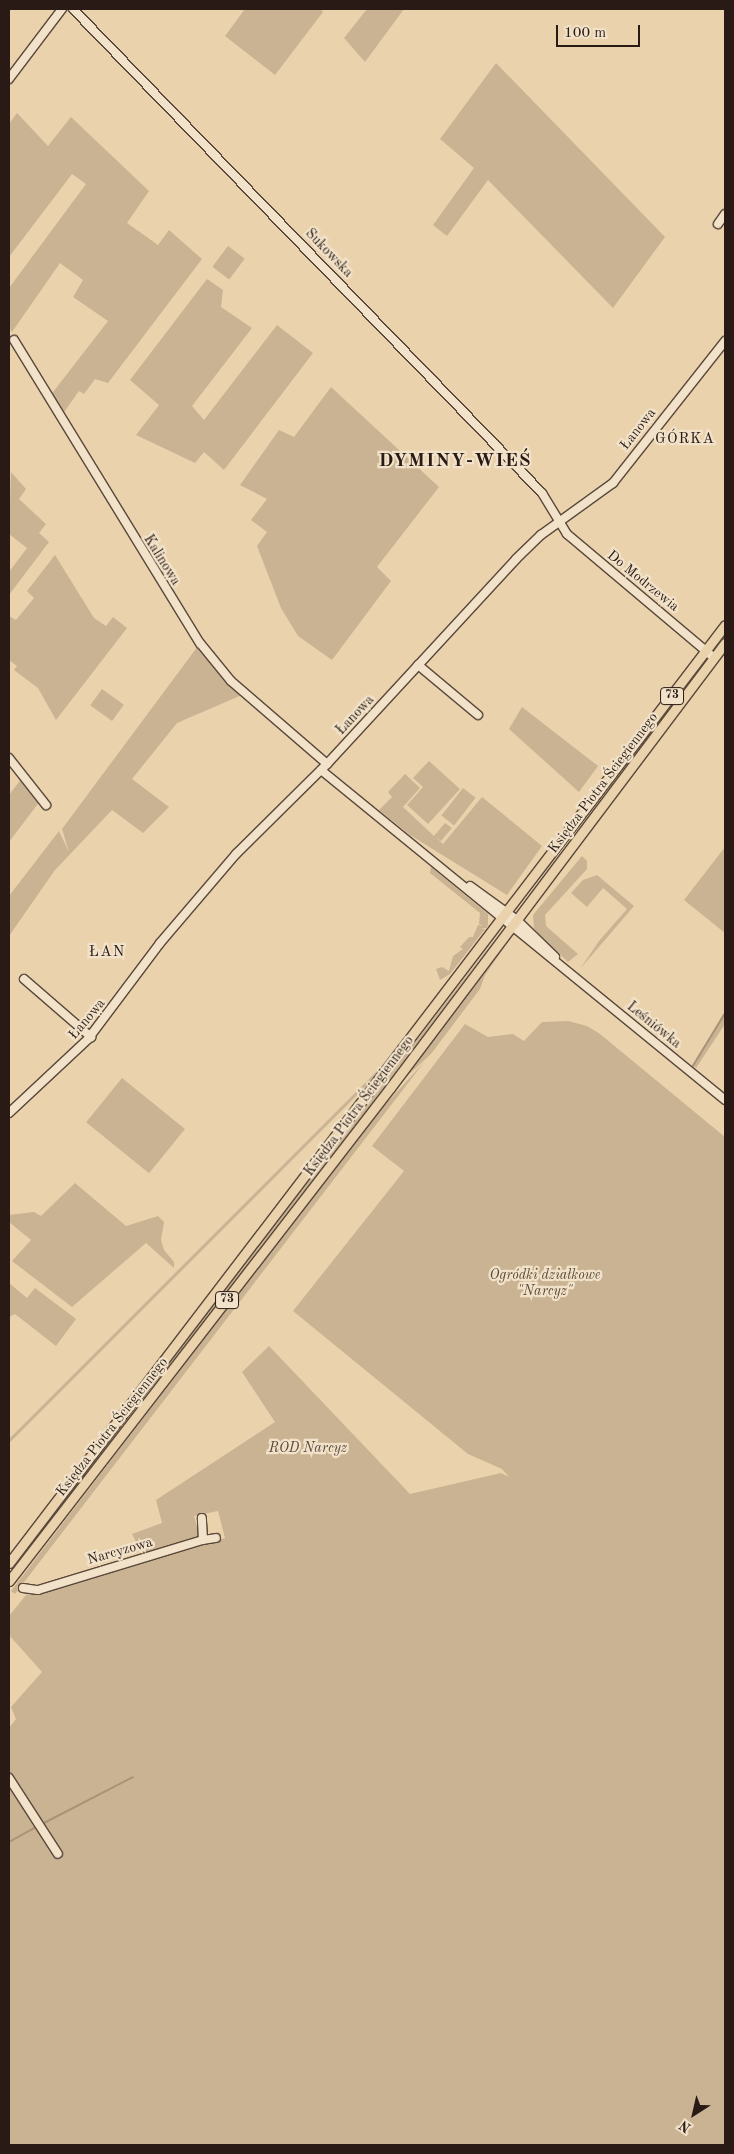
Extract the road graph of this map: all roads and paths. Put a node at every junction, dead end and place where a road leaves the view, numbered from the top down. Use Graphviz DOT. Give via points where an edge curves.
graph roads {
  1 [pos="62,9"];
  2 [pos="73,9"];
  3 [pos="9,79"];
  4 [pos="725,214"];
  5 [pos="718,224"];
  6 [pos="14,340"];
  7 [pos="725,341"];
  8 [pos="559,521"];
  9 [pos="725,625"];
  10 [pos="725,643"];
  11 [pos="707,650"];
  12 [pos="714,658"];
  13 [pos="418,665"];
  14 [pos="478,715"];
  15 [pos="9,758"];
  16 [pos="324,767"];
  17 [pos="46,805"];
  18 [pos="507,916"];
  19 [pos="515,923"];
  20 [pos="24,980"];
  21 [pos="91,1037"];
  22 [pos="725,1100"];
  23 [pos="9,1113"];
  24 [pos="202,1518"];
  25 [pos="216,1538"];
  26 [pos="203,1540"];
  27 [pos="9,1564"];
  28 [pos="9,1582"];
  29 [pos="23,1588"];
  30 [pos="9,1778"];
  31 [pos="58,1854"];
  1 -- 3 [label="street"];
  2 -- 8 [label="street, Sukowska" via="542,493"];
  4 -- 5 [label="street"];
  6 -- 16 [label="street, Kalinowa" via="200,643 231,681"];
  7 -- 8 [label="street, Łanowa" via="613,482"];
  8 -- 11 [label="street, Do Modrzewia" via="578,545"];
  8 -- 13 [label="street, Łanowa" via="516,558"];
  9 -- 11 [label="main road, Księdza Piotra Ściegiennego / 73"];
  10 -- 12 [label="main road, Księdza Piotra Ściegiennego / 73"];
  11 -- 12 [label="street, Do Modrzewia"];
  11 -- 18 [label="main road, Księdza Piotra Ściegiennego / 73"];
  12 -- 19 [label="main road, Księdza Piotra Ściegiennego / 73"];
  13 -- 14 [label="street"];
  13 -- 16 [label="street, Łanowa"];
  15 -- 17 [label="street"];
  16 -- 18 [label="street, Kalinowa"];
  16 -- 21 [label="street, Łanowa" via="206,888"];
  18 -- 19 [label="street, Kalinowa"];
  18 -- 27 [label="main road, Księdza Piotra Ściegiennego / 73"];
  19 -- 22 [label="street, Leśniówka" via="567,971"];
  19 -- 28 [label="main road, Księdza Piotra Ściegiennego / 73"];
  20 -- 21 [label="street"];
  21 -- 23 [label="street, Łanowa"];
  24 -- 26 [label="street"];
  25 -- 26 [label="street, Narcyzowa"];
  26 -- 29 [label="street, Narcyzowa" via="38,1590"];
  30 -- 31 [label="street"];
}
